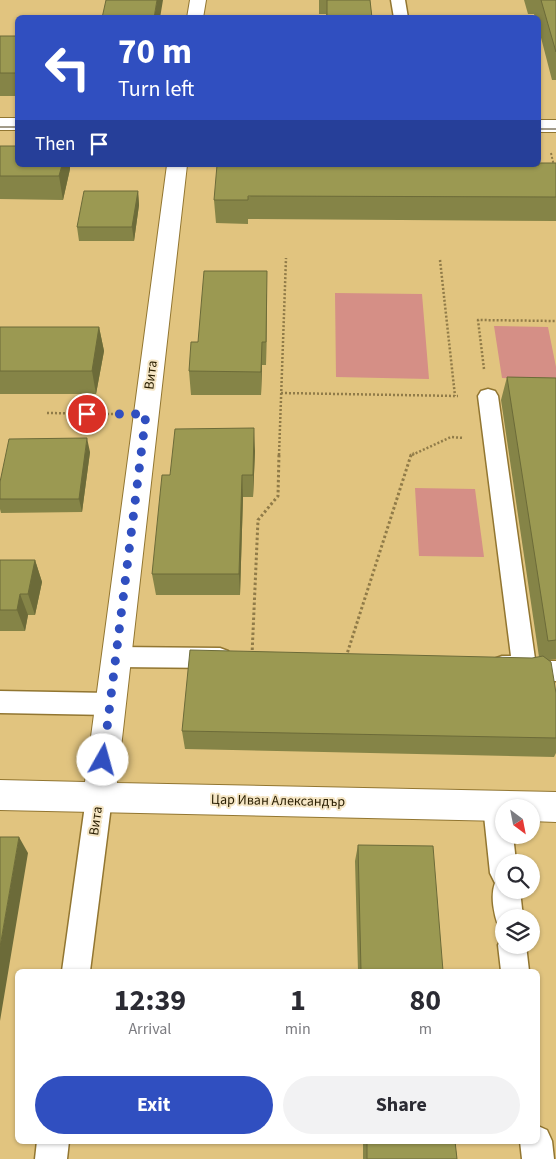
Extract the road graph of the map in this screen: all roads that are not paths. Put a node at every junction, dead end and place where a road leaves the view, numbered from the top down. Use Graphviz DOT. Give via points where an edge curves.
graph roads {
  1 [pos="198,0"];
  2 [pos="398,0"];
  3 [pos="196,15"];
  4 [pos="400,15"];
  5 [pos="0,124"];
  6 [pos="15,124"];
  7 [pos="541,126"];
  8 [pos="556,126"];
  9 [pos="177,167"];
  10 [pos="488,396"];
  11 [pos="116,656"];
  12 [pos="252,658"];
  13 [pos="484,665"];
  14 [pos="0,702"];
  15 [pos="110,704"];
  16 [pos="0,795"];
  17 [pos="99,798"];
  18 [pos="495,806"];
  19 [pos="540,807"];
  20 [pos="556,807"];
  21 [pos="513,954"];
  22 [pos="76,969"];
  23 [pos="515,969"];
  24 [pos="53,1144"];
  25 [pos="536,1144"];
  26 [pos="51,1159"];
  27 [pos="538,1159"];
  1 -- 3 [label="street"];
  2 -- 4 [label="lane"];
  5 -- 6 [label="street"];
  7 -- 8 [label="street"];
  9 -- 11 [label="street, Вита"];
  10 -- 13 [label="lane" via="524,666"];
  11 -- 12 [label="lane"];
  11 -- 15 [label="street, Вита"];
  14 -- 15 [label="lane"];
  15 -- 17 [label="street, Вита"];
  16 -- 17 [label="street, Цар Иван Александър"];
  17 -- 18 [label="street, Цар Иван Александър"];
  17 -- 22 [label="lane, Вита"];
  19 -- 20 [label="street, Цар Иван Александър"];
  21 -- 23 [label="lane"];
  24 -- 26 [label="lane"];
  25 -- 27 [label="lane"];
}
